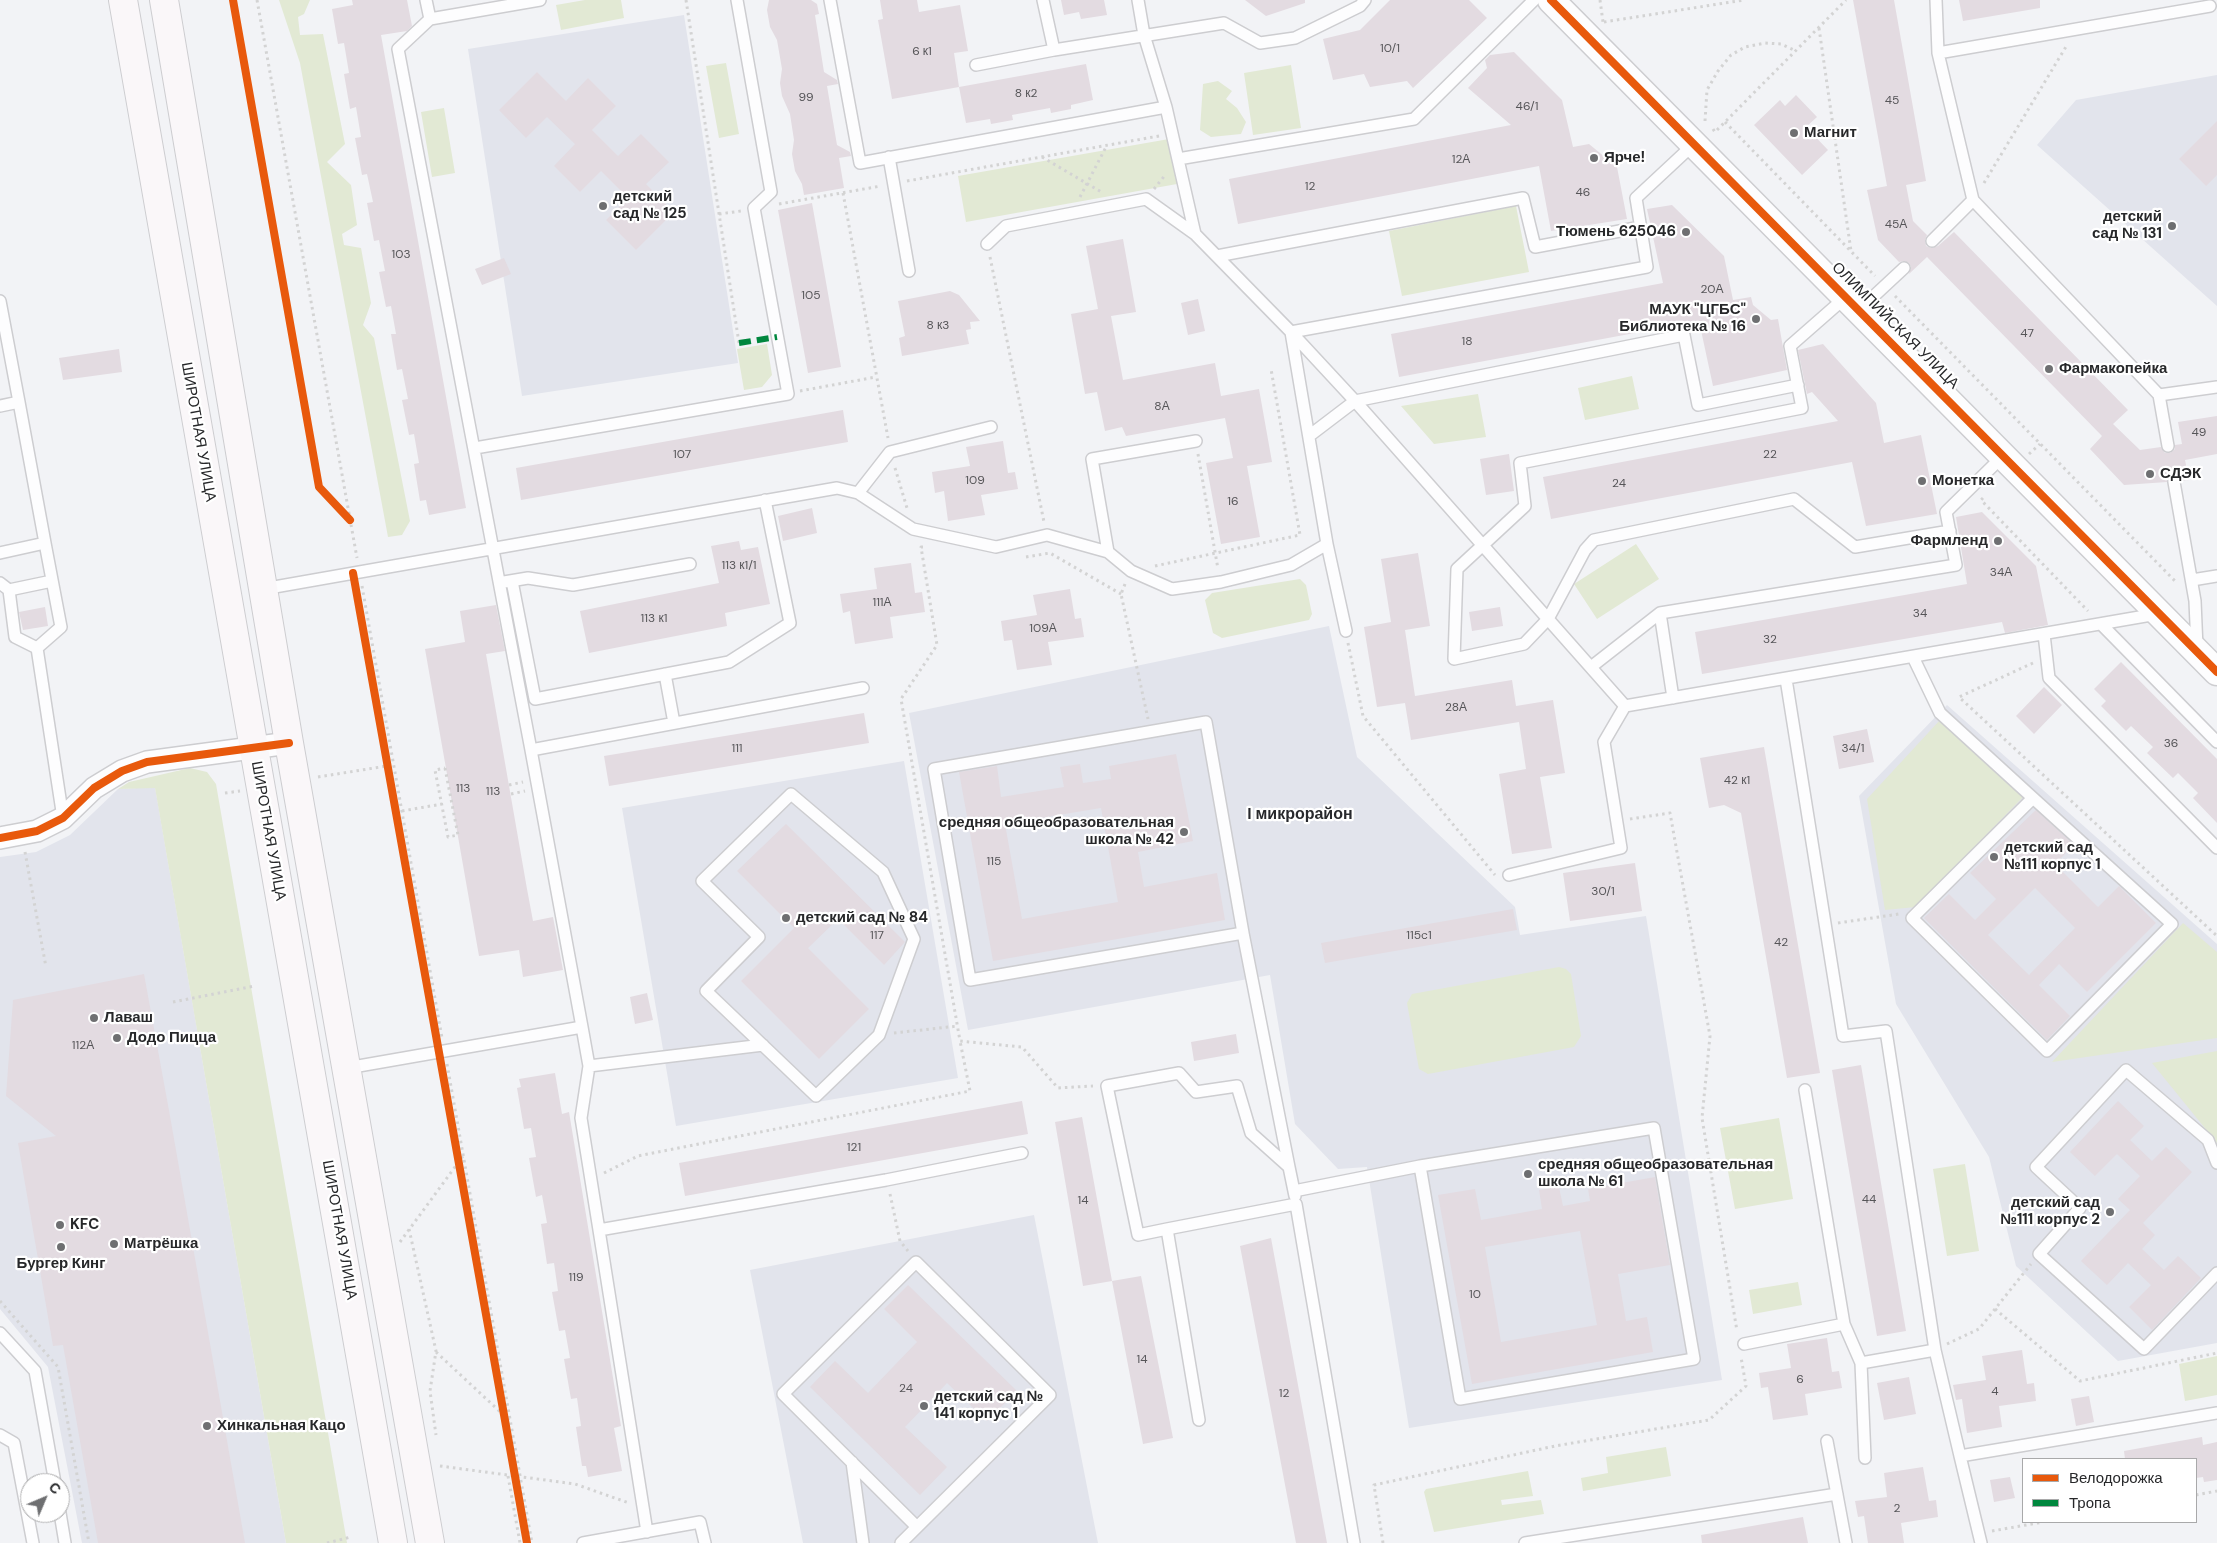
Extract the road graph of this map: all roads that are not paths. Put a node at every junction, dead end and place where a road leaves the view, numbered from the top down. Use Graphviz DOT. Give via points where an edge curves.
graph roads {
  1 [pos="123,0"];
  2 [pos="164,0"];
  3 [pos="426,0"];
  4 [pos="540,0"];
  5 [pos="737,0"];
  6 [pos="830,0"];
  7 [pos="1043,0"];
  8 [pos="1138,0"];
  9 [pos="1365,0"];
  10 [pos="1534,0"];
  11 [pos="1551,0"];
  12 [pos="1936,0"];
  13 [pos="2210,6"];
  14 [pos="430,19"];
  15 [pos="1144,35"];
  16 [pos="1054,50"];
  17 [pos="1938,53"];
  18 [pos="976,65"];
  19 [pos="1166,107"];
  20 [pos="1705,132"];
  21 [pos="889,158"];
  22 [pos="1178,159"];
  23 [pos="1973,200"];
  24 [pos="1641,228"];
  25 [pos="1195,234"];
  26 [pos="1932,241"];
  27 [pos="987,244"];
  28 [pos="1217,256"];
  29 [pos="1904,268"];
  30 [pos="909,271"];
  31 [pos="0,301"];
  32 [pos="1853,303"];
  33 [pos="1291,332"];
  34 [pos="1798,385"];
  35 [pos="2217,387"];
  36 [pos="2159,395"];
  37 [pos="1355,401"];
  38 [pos="19,402"];
  39 [pos="0,406"];
  40 [pos="991,427"];
  41 [pos="1309,436"];
  42 [pos="1196,441"];
  43 [pos="2168,446"];
  44 [pos="474,448"];
  45 [pos="2003,456"];
  46 [pos="2174,482"];
  47 [pos="858,493"];
  48 [pos="765,500"];
  49 [pos="1950,531"];
  50 [pos="45,543"];
  51 [pos="1327,544"];
  52 [pos="1482,545"];
  53 [pos="493,548"];
  54 [pos="1108,552"];
  55 [pos="0,553"];
  56 [pos="690,564"];
  57 [pos="2217,576"];
  58 [pos="2192,580"];
  59 [pos="52,581"];
  60 [pos="512,581"];
  61 [pos="499,583"];
  62 [pos="4,587"];
  63 [pos="263,589"];
  64 [pos="1660,613"];
  65 [pos="2157,614"];
  66 [pos="1548,620"];
  67 [pos="2102,625"];
  68 [pos="1346,631"];
  69 [pos="2044,634"];
  70 [pos="37,648"];
  71 [pos="2197,652"];
  72 [pos="1913,657"];
  73 [pos="1591,667"];
  74 [pos="2217,672"];
  75 [pos="665,674"];
  76 [pos="1786,679"];
  77 [pos="863,688"];
  78 [pos="1673,698"];
  79 [pos="1625,706"];
  80 [pos="674,723"];
  81 [pos="2217,742"];
  82 [pos="289,743"];
  83 [pos="253,748"];
  84 [pos="531,750"];
  85 [pos="2033,798"];
  86 [pos="63,818"];
  87 [pos="0,838"];
  88 [pos="2217,848"];
  89 [pos="1509,875"];
  90 [pos="1243,933"];
  91 [pos="582,1027"];
  92 [pos="763,1045"];
  93 [pos="588,1066"];
  94 [pos="347,1068"];
  95 [pos="1805,1090"];
  96 [pos="1022,1152"];
  97 [pos="2217,1163"];
  98 [pos="1420,1166"];
  99 [pos="1289,1167"];
  100 [pos="1294,1191"];
  101 [pos="1296,1204"];
  102 [pos="1167,1229"];
  103 [pos="599,1230"];
  104 [pos="2217,1273"];
  105 [pos="1844,1324"];
  106 [pos="0,1333"];
  107 [pos="1741,1344"];
  108 [pos="1935,1350"];
  109 [pos="1861,1363"];
  110 [pos="2217,1412"];
  111 [pos="1199,1420"];
  112 [pos="0,1435"];
  113 [pos="1827,1441"];
  114 [pos="1960,1456"];
  115 [pos="1865,1458"];
  116 [pos="852,1462"];
  117 [pos="53,1473"];
  118 [pos="1837,1494"];
  119 [pos="62,1523"];
  120 [pos="916,1527"];
  121 [pos="647,1532"];
  122 [pos="1979,1538"];
  123 [pos="33,1543"];
  124 [pos="66,1543"];
  125 [pos="393,1543"];
  126 [pos="430,1543"];
  127 [pos="583,1543"];
  128 [pos="705,1543"];
  129 [pos="863,1543"];
  130 [pos="901,1543"];
  131 [pos="1354,1543"];
  132 [pos="1525,1543"];
  133 [pos="1846,1543"];
  1 -- 83 [label="main road, ШИРОТНАЯ УЛИЦА"];
  2 -- 63 [label="main road"];
  3 -- 14 [label="lane"];
  4 -- 14 [label="lane"];
  5 -- 44 [label="lane" via="771,192 754,208 788,394"];
  6 -- 21 [label="lane" via="860,163"];
  7 -- 16 [label="lane"];
  8 -- 15 [label="lane"];
  9 -- 15 [label="lane" via="1360,6 1295,38 1260,43 1224,23"];
  10 -- 22 [label="lane" via="1414,119"];
  11 -- 20 [label="street, ОЛИМПИЙСКАЯ УЛИЦА" via="1588,36"];
  12 -- 17 [label="lane"];
  13 -- 17 [label="lane"];
  14 -- 44 [label="lane" via="398,49"];
  15 -- 16 [label="lane"];
  15 -- 19 [label="lane"];
  16 -- 18 [label="lane"];
  17 -- 23 [label="lane"];
  19 -- 21 [label="lane"];
  19 -- 22 [label="lane"];
  20 -- 24 [label="lane" via="1636,198"];
  20 -- 32 [label="street, ОЛИМПИЙСКАЯ УЛИЦА"];
  21 -- 30 [label="lane"];
  22 -- 25 [label="lane"];
  23 -- 26 [label="lane"];
  23 -- 36 [label="lane"];
  24 -- 28 [label="lane" via="1535,247 1523,198"];
  24 -- 33 [label="lane" via="1647,267"];
  25 -- 27 [label="lane" via="1146,199 1006,226"];
  25 -- 28 [label="lane"];
  28 -- 33 [label="lane"];
  29 -- 32 [label="lane" via="1884,285"];
  31 -- 38 [label="lane"];
  32 -- 34 [label="lane" via="1790,346"];
  32 -- 45 [label="street, ОЛИМПИЙСКАЯ УЛИЦА"];
  33 -- 37 [label="lane"];
  33 -- 41 [label="lane"];
  34 -- 37 [label="lane" via="1698,405 1684,335"];
  34 -- 52 [label="lane" via="1802,408 1520,463 1525,506"];
  35 -- 36 [label="lane"];
  36 -- 43 [label="lane"];
  37 -- 41 [label="lane"];
  37 -- 52 [label="lane"];
  38 -- 39 [label="lane"];
  38 -- 50 [label="lane"];
  40 -- 47 [label="lane" via="890,452"];
  41 -- 51 [label="lane"];
  42 -- 54 [label="lane" via="1092,459"];
  44 -- 53 [label="lane"];
  45 -- 49 [label="lane" via="1946,512"];
  45 -- 65 [label="street, ОЛИМПИЙСКАЯ УЛИЦА"];
  46 -- 58 [label="lane"];
  47 -- 48 [label="lane" via="837,488"];
  47 -- 54 [label="lane" via="913,529 996,547 1047,535"];
  48 -- 53 [label="lane"];
  48 -- 75 [label="lane" via="790,623 729,662"];
  49 -- 64 [label="lane" via="1956,565"];
  49 -- 66 [label="lane" via="1855,547 1794,499 1594,540 1585,550"];
  50 -- 55 [label="lane"];
  50 -- 59 [label="lane"];
  51 -- 54 [label="lane" via="1291,565 1221,582 1172,589 1131,571"];
  51 -- 68 [label="lane"];
  52 -- 66 [label="lane"];
  52 -- 66 [label="lane" via="1457,569 1454,659 1524,644"];
  53 -- 61 [label="lane"];
  53 -- 63 [label="lane"];
  56 -- 60 [label="lane" via="573,585 528,578"];
  57 -- 58 [label="lane"];
  58 -- 71 [label="lane"];
  59 -- 62 [label="lane"];
  59 -- 70 [label="lane" via="61,626"];
  60 -- 61 [label="lane"];
  60 -- 75 [label="lane" via="535,699"];
  61 -- 84 [label="lane"];
  62 -- 70 [label="lane" via="15,637"];
  63 -- 82 [label="main road"];
  64 -- 73 [label="lane"];
  64 -- 78 [label="lane"];
  65 -- 67 [label="lane"];
  65 -- 71 [label="street, ОЛИМПИЙСКАЯ УЛИЦА"];
  66 -- 73 [label="lane"];
  67 -- 69 [label="lane"];
  67 -- 81 [label="lane"];
  69 -- 72 [label="lane"];
  69 -- 88 [label="lane" via="2049,678"];
  70 -- 86 [label="lane"];
  71 -- 74 [label="street, ОЛИМПИЙСКАЯ УЛИЦА"];
  72 -- 76 [label="lane"];
  72 -- 85 [label="lane" via="1940,713"];
  73 -- 79 [label="lane"];
  75 -- 80 [label="lane"];
  76 -- 78 [label="lane"];
  76 -- 108 [label="lane" via="1843,1036 1886,1031"];
  77 -- 80 [label="lane"];
  78 -- 79 [label="lane"];
  79 -- 89 [label="lane" via="1604,742 1621,848"];
  80 -- 84 [label="lane"];
  82 -- 83 [label="street"];
  82 -- 94 [label="main road"];
  83 -- 86 [label="street" via="147,762 122,771 94,788"];
  83 -- 125 [label="main road, ШИРОТНАЯ УЛИЦА"];
  84 -- 91 [label="lane"];
  85 -- 85 [label="lane" via="2172,924 2047,1051 1912,918"];
  86 -- 87 [label="street" via="37,831"];
  90 -- 90 [label="lane" via="1206,722 934,769 970,980"];
  90 -- 99 [label="lane"];
  91 -- 93 [label="lane"];
  91 -- 94 [label="lane"];
  92 -- 92 [label="lane" via="706,991 759,937 702,881 791,794 883,872 914,939 879,1034 816,1096"];
  92 -- 93 [label="lane"];
  93 -- 103 [label="lane" via="581,1118"];
  94 -- 126 [label="main road"];
  95 -- 105 [label="lane"];
  96 -- 103 [label="lane" via="886,1180"];
  97 -- 104 [label="lane" via="2208,1140 2126,1070 2036,1168 2080,1208 2039,1254 2144,1349"];
  98 -- 98 [label="lane" via="1654,1128 1694,1359 1460,1399"];
  98 -- 100 [label="lane"];
  99 -- 100 [label="lane"];
  99 -- 102 [label="lane" via="1251,1133 1237,1086 1196,1092 1179,1073 1107,1086 1138,1236"];
  100 -- 101 [label="lane"];
  101 -- 102 [label="lane"];
  101 -- 131 [label="lane"];
  102 -- 111 [label="lane"];
  103 -- 121 [label="lane"];
  105 -- 107 [label="lane"];
  105 -- 109 [label="lane"];
  106 -- 117 [label="lane" via="34,1371"];
  108 -- 109 [label="lane"];
  108 -- 114 [label="lane"];
  109 -- 115 [label="lane"];
  110 -- 114 [label="lane"];
  112 -- 123 [label="lane" via="14,1443"];
  113 -- 118 [label="lane"];
  114 -- 122 [label="lane"];
  116 -- 120 [label="lane"];
  116 -- 120 [label="lane" via="784,1394 916,1262 1050,1395"];
  116 -- 129 [label="lane"];
  118 -- 132 [label="lane"];
  118 -- 133 [label="lane"];
  119 -- 124 [label="lane"];
  120 -- 130 [label="lane"];
  121 -- 127 [label="lane"];
  121 -- 128 [label="lane" via="700,1522"];
}
